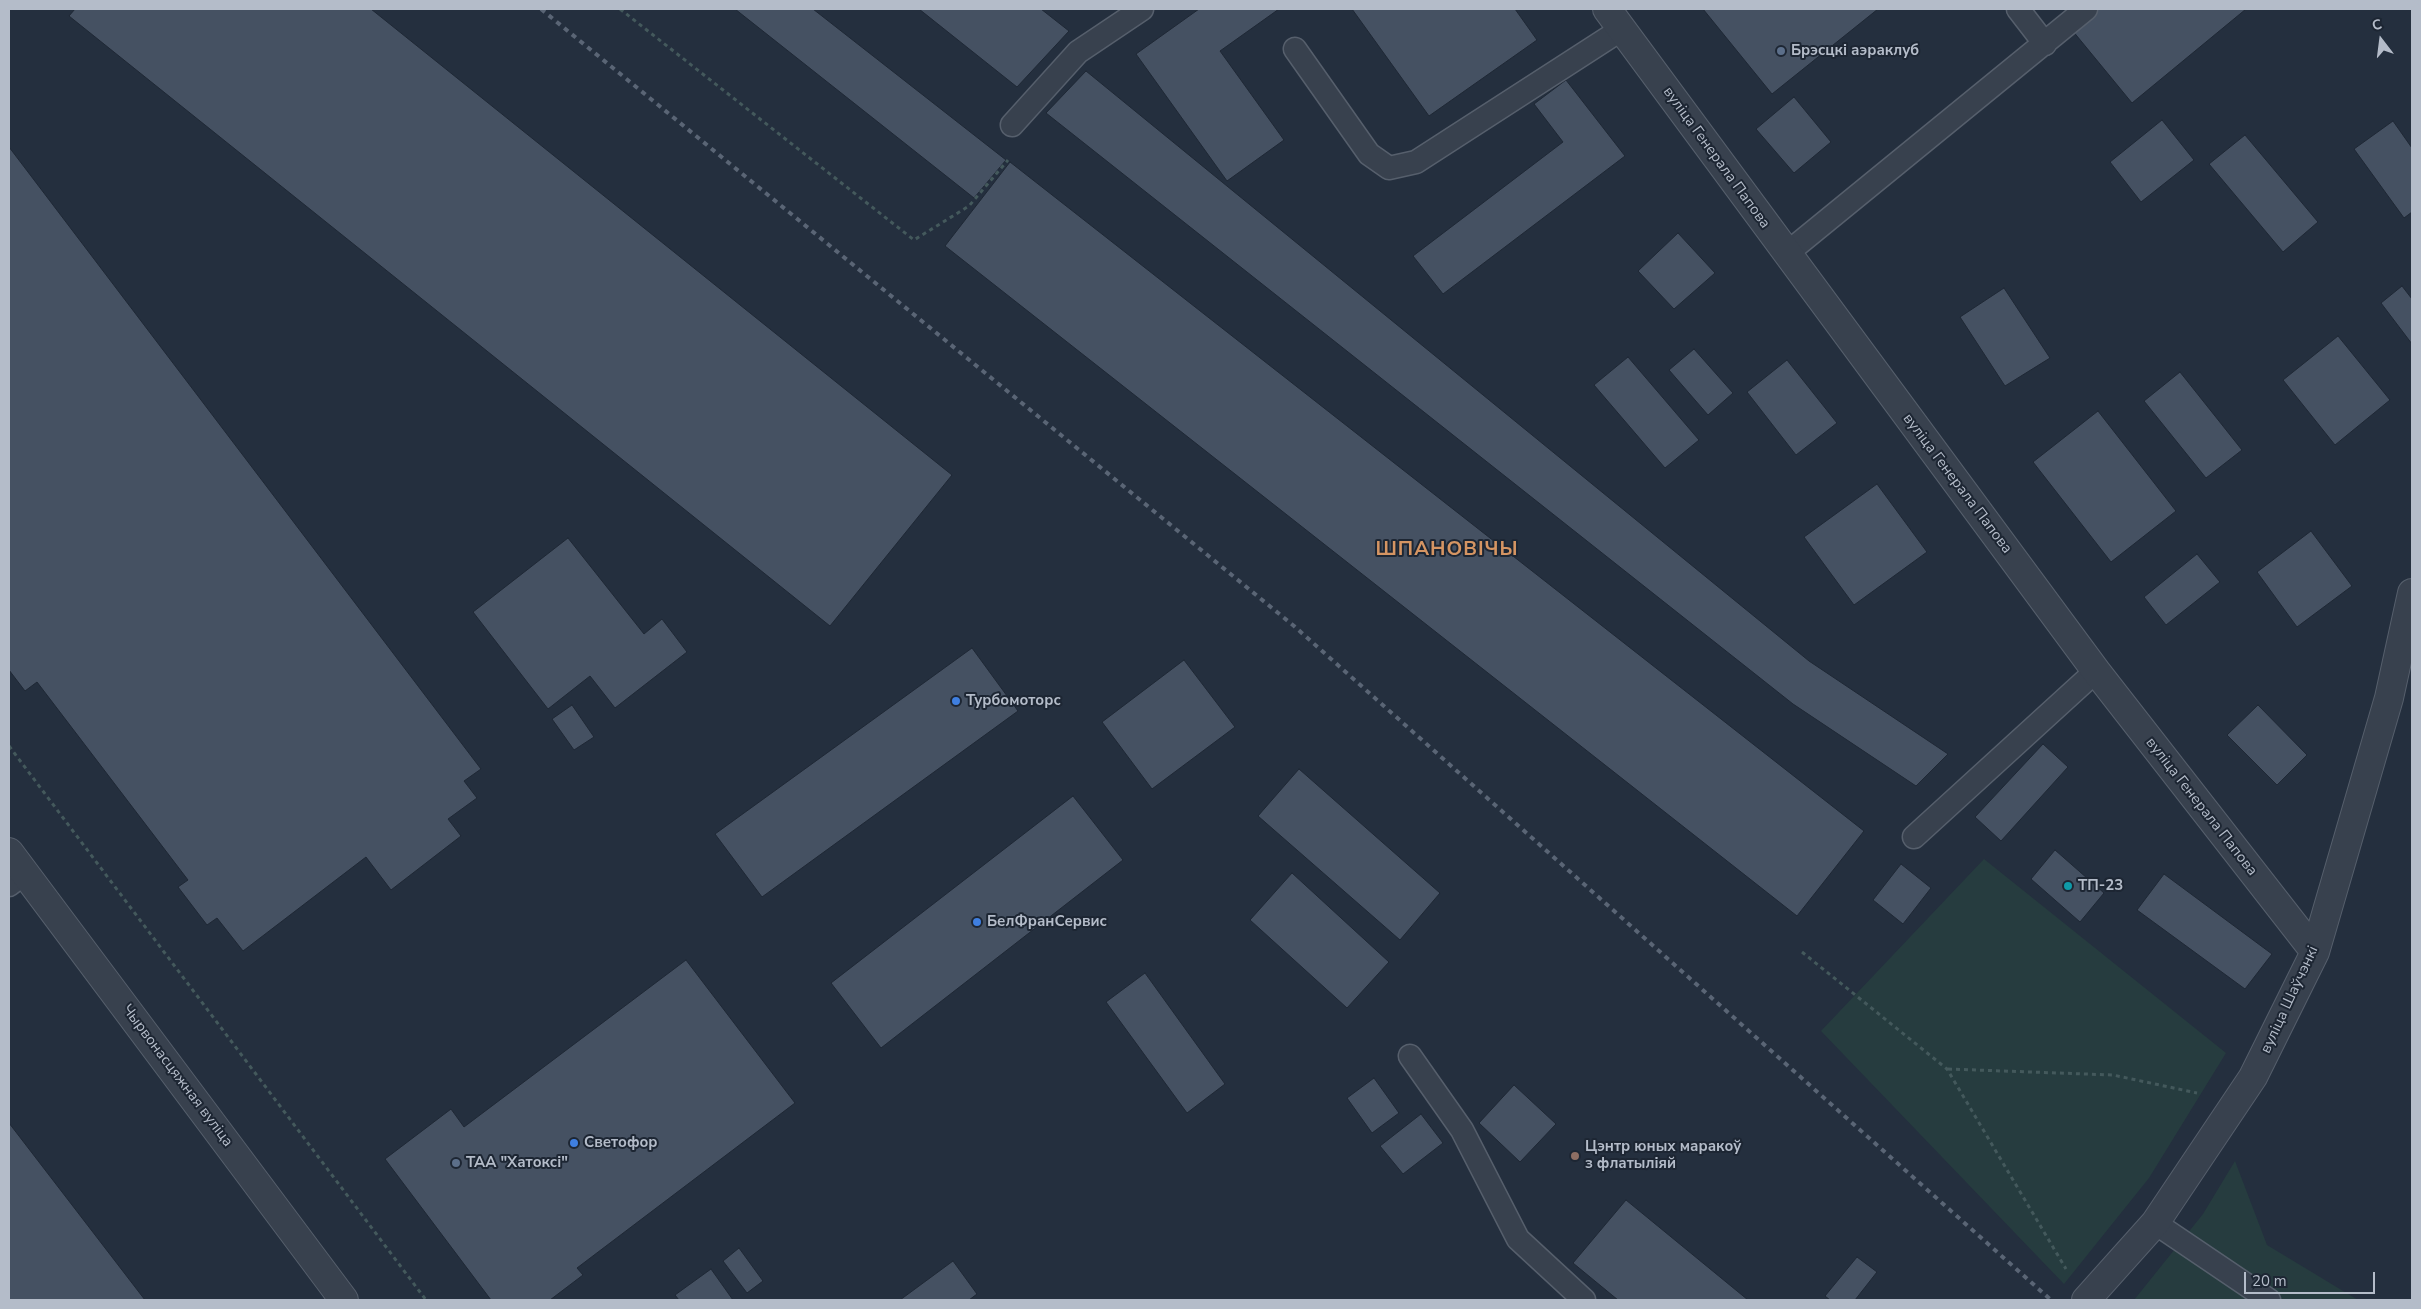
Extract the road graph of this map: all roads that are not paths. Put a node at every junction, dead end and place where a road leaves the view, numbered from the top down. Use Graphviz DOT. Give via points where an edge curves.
graph roads {
  1 [pos="1142,9"];
  2 [pos="2018,9"];
  3 [pos="2086,9"];
  4 [pos="1615,19"];
  5 [pos="2045,44"];
  6 [pos="1295,49"];
  7 [pos="1012,125"];
  8 [pos="1786,254"];
  9 [pos="2412,593"];
  10 [pos="2096,672"];
  11 [pos="1914,838"];
  12 [pos="9,852"];
  13 [pos="17,879"];
  14 [pos="2315,952"];
  15 [pos="1410,1056"];
  16 [pos="2155,1223"];
  17 [pos="344,1300"];
  18 [pos="1584,1300"];
  19 [pos="2086,1300"];
  20 [pos="2269,1300"];
  1 -- 7 [label="lane" via="1078,52"];
  2 -- 5 [label="lane"];
  3 -- 5 [label="lane"];
  4 -- 6 [label="lane" via="1416,162 1389,168 1369,154"];
  4 -- 8 [label="street, вуліца Генерала Папова"];
  5 -- 8 [label="lane"];
  8 -- 10 [label="street, вуліца Генерала Папова"];
  9 -- 14 [label="street, вуліца Шаўчэнкі" via="2389,698"];
  10 -- 11 [label="lane"];
  10 -- 14 [label="street, вуліца Генерала Папова"];
  12 -- 13 [label="street, Чырвонасцяжная вуліца"];
  13 -- 17 [label="street, Чырвонасцяжная вуліца"];
  14 -- 16 [label="street, вуліца Шаўчэнкі" via="2253,1077"];
  15 -- 18 [label="lane" via="1462,1130 1518,1239"];
  16 -- 19 [label="street, вуліца Шаўчэнкі"];
  16 -- 20 [label="lane"];
}
